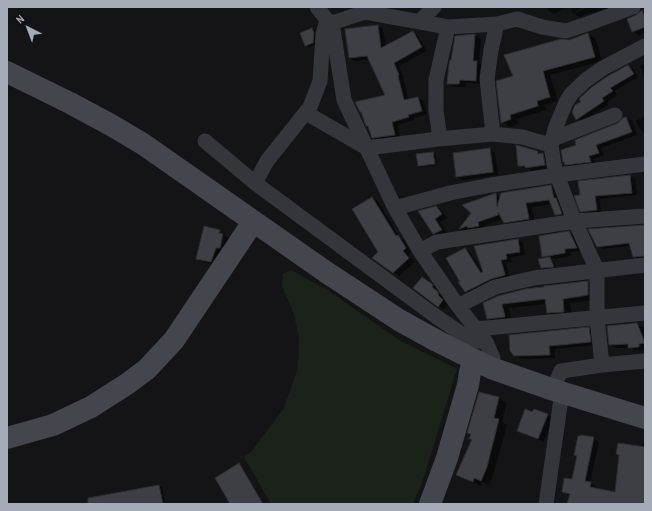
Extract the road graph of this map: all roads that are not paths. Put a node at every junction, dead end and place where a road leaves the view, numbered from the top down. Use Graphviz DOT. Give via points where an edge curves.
graph roads {
  1 [pos="317,7"];
  2 [pos="434,7"];
  3 [pos="633,7"];
  4 [pos="367,10"];
  5 [pos="521,13"];
  6 [pos="329,21"];
  7 [pos="420,21"];
  8 [pos="497,24"];
  9 [pos="448,26"];
  10 [pos="645,46"];
  11 [pos="7,72"];
  12 [pos="306,113"];
  13 [pos="615,115"];
  14 [pos="493,134"];
  15 [pos="440,138"];
  16 [pos="205,141"];
  17 [pos="552,142"];
  18 [pos="367,148"];
  19 [pos="645,164"];
  20 [pos="557,175"];
  21 [pos="255,183"];
  22 [pos="395,208"];
  23 [pos="645,216"];
  24 [pos="576,221"];
  25 [pos="253,222"];
  26 [pos="420,251"];
  27 [pos="645,265"];
  28 [pos="597,270"];
  29 [pos="458,306"];
  30 [pos="645,313"];
  31 [pos="597,318"];
  32 [pos="476,329"];
  33 [pos="486,342"];
  34 [pos="645,361"];
  35 [pos="483,364"];
  36 [pos="602,365"];
  37 [pos="558,391"];
  38 [pos="645,418"];
  39 [pos="7,438"];
  40 [pos="430,504"];
  41 [pos="546,504"];
  1 -- 6 [label="street"];
  2 -- 7 [label="street"];
  3 -- 5 [label="street" via="566,30 542,27"];
  4 -- 6 [label="street"];
  4 -- 7 [label="street"];
  5 -- 8 [label="street"];
  6 -- 12 [label="street" via="323,34 320,81"];
  6 -- 18 [label="street" via="344,100"];
  7 -- 9 [label="street"];
  8 -- 9 [label="street"];
  8 -- 14 [label="street" via="487,79"];
  9 -- 15 [label="street" via="436,80 436,111"];
  10 -- 17 [label="street" via="603,68 572,93 566,102"];
  11 -- 25 [label="street" via="130,136"];
  12 -- 18 [label="street"];
  12 -- 21 [label="street" via="266,162"];
  13 -- 17 [label="street"];
  14 -- 15 [label="street"];
  14 -- 17 [label="street"];
  15 -- 18 [label="street"];
  16 -- 21 [label="street"];
  17 -- 20 [label="street"];
  18 -- 22 [label="street"];
  19 -- 20 [label="street"];
  20 -- 22 [label="street" via="457,192"];
  20 -- 24 [label="street"];
  21 -- 33 [label="street" via="463,335"];
  22 -- 26 [label="street"];
  23 -- 24 [label="street"];
  24 -- 26 [label="street" via="437,242"];
  24 -- 28 [label="street"];
  25 -- 35 [label="street" via="399,320"];
  25 -- 39 [label="street" via="174,340 147,369 91,408 53,425"];
  26 -- 29 [label="street"];
  27 -- 28 [label="street"];
  28 -- 29 [label="street" via="534,278 495,287"];
  28 -- 31 [label="street"];
  29 -- 32 [label="street"];
  30 -- 31 [label="street"];
  31 -- 32 [label="street"];
  31 -- 36 [label="street"];
  32 -- 33 [label="street"];
  33 -- 35 [label="street" via="493,358"];
  34 -- 36 [label="street"];
  35 -- 37 [label="street"];
  35 -- 40 [label="street" via="470,372 447,458"];
  36 -- 37 [label="street" via="561,371 557,380"];
  37 -- 38 [label="street"];
  37 -- 41 [label="street"];
}
